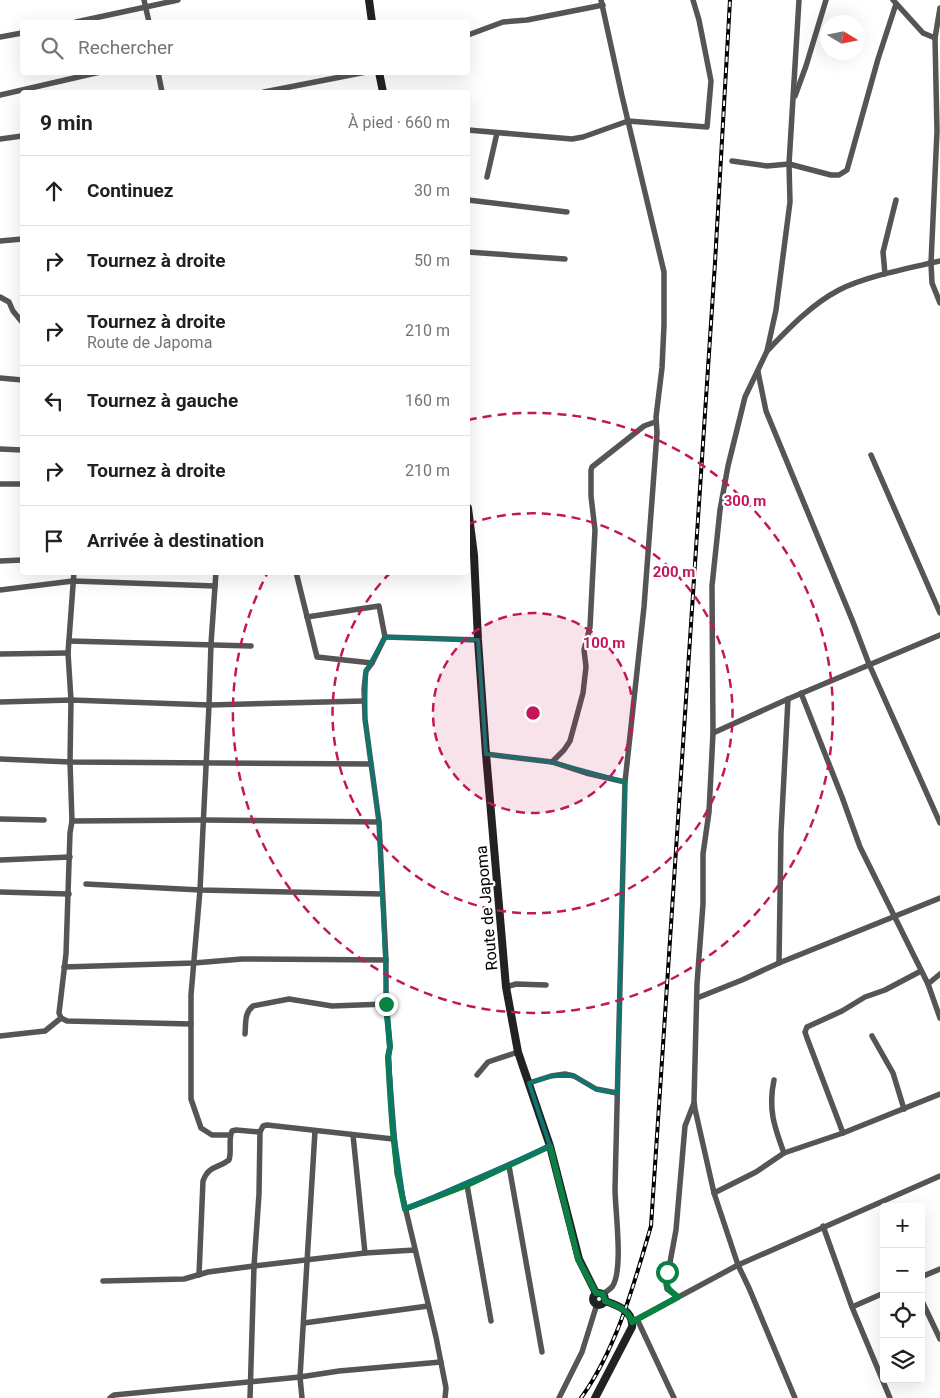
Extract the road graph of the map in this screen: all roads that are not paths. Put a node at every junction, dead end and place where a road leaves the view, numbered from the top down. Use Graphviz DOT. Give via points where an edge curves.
graph roads {
  1 [pos="178,0"];
  2 [pos="369,0"];
  3 [pos="693,0"];
  4 [pos="799,0"];
  5 [pos="826,0"];
  6 [pos="602,2"];
  7 [pos="894,2"];
  8 [pos="145,3"];
  9 [pos="940,8"];
  10 [pos="83,20"];
  11 [pos="149,20"];
  12 [pos="372,20"];
  13 [pos="20,33"];
  14 [pos="470,34"];
  15 [pos="0,37"];
  16 [pos="935,38"];
  17 [pos="87,75"];
  18 [pos="159,75"];
  19 [pos="351,75"];
  20 [pos="380,75"];
  21 [pos="20,90"];
  22 [pos="22,90"];
  23 [pos="162,90"];
  24 [pos="274,90"];
  25 [pos="383,90"];
  26 [pos="0,95"];
  27 [pos="793,99"];
  28 [pos="628,121"];
  29 [pos="470,130"];
  30 [pos="498,132"];
  31 [pos="20,136"];
  32 [pos="0,139"];
  33 [pos="732,161"];
  34 [pos="790,164"];
  35 [pos="487,177"];
  36 [pos="470,200"];
  37 [pos="896,200"];
  38 [pos="567,212"];
  39 [pos="20,239"];
  40 [pos="0,241"];
  41 [pos="470,252"];
  42 [pos="565,259"];
  43 [pos="940,261"];
  44 [pos="931,263"];
  45 [pos="885,274"];
  46 [pos="0,297"];
  47 [pos="940,303"];
  48 [pos="20,320"];
  49 [pos="767,351"];
  50 [pos="758,372"];
  51 [pos="0,378"];
  52 [pos="20,380"];
  53 [pos="655,422"];
  54 [pos="0,449"];
  55 [pos="20,450"];
  56 [pos="871,455"];
  57 [pos="0,484"];
  58 [pos="20,484"];
  59 [pos="470,524"];
  60 [pos="20,560"];
  61 [pos="0,561"];
  62 [pos="74,575"];
  63 [pos="216,575"];
  64 [pos="297,575"];
  65 [pos="73,581"];
  66 [pos="216,586"];
  67 [pos="0,590"];
  68 [pos="940,614"];
  69 [pos="307,617"];
  70 [pos="940,635"];
  71 [pos="385,638"];
  72 [pos="69,640"];
  73 [pos="478,640"];
  74 [pos="211,644"];
  75 [pos="252,646"];
  76 [pos="68,653"];
  77 [pos="0,654"];
  78 [pos="372,663"];
  79 [pos="869,664"];
  80 [pos="801,693"];
  81 [pos="788,699"];
  82 [pos="71,700"];
  83 [pos="364,701"];
  84 [pos="0,702"];
  85 [pos="209,704"];
  86 [pos="713,733"];
  87 [pos="486,754"];
  88 [pos="0,759"];
  89 [pos="70,762"];
  90 [pos="552,762"];
  91 [pos="206,763"];
  92 [pos="371,764"];
  93 [pos="625,782"];
  94 [pos="0,819"];
  95 [pos="44,820"];
  96 [pos="203,820"];
  97 [pos="72,821"];
  98 [pos="379,822"];
  99 [pos="940,823"];
  100 [pos="70,858"];
  101 [pos="0,860"];
  102 [pos="86,884"];
  103 [pos="200,890"];
  104 [pos="0,892"];
  105 [pos="69,894"];
  106 [pos="382,894"];
  107 [pos="940,898"];
  108 [pos="894,917"];
  109 [pos="386,960"];
  110 [pos="779,962"];
  111 [pos="194,963"];
  112 [pos="64,967"];
  113 [pos="921,970"];
  114 [pos="940,974"];
  115 [pos="928,984"];
  116 [pos="546,985"];
  117 [pos="506,987"];
  118 [pos="697,998"];
  119 [pos="386,1004"];
  120 [pos="62,1018"];
  121 [pos="940,1018"];
  122 [pos="191,1024"];
  123 [pos="245,1034"];
  124 [pos="0,1036"];
  125 [pos="872,1036"];
  126 [pos="518,1052"];
  127 [pos="477,1075"];
  128 [pos="774,1080"];
  129 [pos="529,1083"];
  130 [pos="617,1093"];
  131 [pos="940,1094"];
  132 [pos="694,1101"];
  133 [pos="904,1109"];
  134 [pos="315,1131"];
  135 [pos="260,1132"];
  136 [pos="843,1133"];
  137 [pos="230,1134"];
  138 [pos="353,1135"];
  139 [pos="393,1139"];
  140 [pos="550,1146"];
  141 [pos="784,1153"];
  142 [pos="509,1166"];
  143 [pos="940,1176"];
  144 [pos="467,1185"];
  145 [pos="714,1193"];
  146 [pos="405,1209"];
  147 [pos="823,1226"];
  148 [pos="414,1250"];
  149 [pos="365,1253"];
  150 [pos="307,1261"];
  151 [pos="738,1265"];
  152 [pos="254,1266"];
  153 [pos="940,1269"];
  154 [pos="199,1275"];
  155 [pos="925,1275"];
  156 [pos="103,1281"];
  157 [pos="880,1295"];
  158 [pos="678,1297"];
  159 [pos="600,1298"];
  160 [pos="428,1306"];
  161 [pos="852,1307"];
  162 [pos="925,1308"];
  163 [pos="491,1321"];
  164 [pos="635,1321"];
  165 [pos="304,1322"];
  166 [pos="940,1340"];
  167 [pos="542,1352"];
  168 [pos="441,1362"];
  169 [pos="300,1377"];
  170 [pos="251,1382"];
  171 [pos="110,1398"];
  172 [pos="250,1398"];
  173 [pos="302,1398"];
  174 [pos="445,1398"];
  175 [pos="559,1398"];
  176 [pos="595,1398"];
  177 [pos="674,1398"];
  178 [pos="795,1398"];
  179 [pos="890,1398"];
  1 -- 8 [label="street"];
  2 -- 12 [label="street"];
  3 -- 28 [label="street" via="711,80 707,127"];
  4 -- 27 [label="street"];
  5 -- 27 [label="street"];
  6 -- 14 [label="street" via="527,20 503,22"];
  6 -- 28 [label="street"];
  7 -- 16 [label="street" via="923,33"];
  7 -- 34 [label="street" via="847,170 838,175"];
  8 -- 10 [label="street"];
  8 -- 11 [label="street"];
  9 -- 16 [label="street"];
  13 -- 15 [label="street"];
  16 -- 44 [label="street" via="937,130"];
  17 -- 22 [label="street"];
  18 -- 23 [label="street"];
  19 -- 24 [label="street"];
  20 -- 25 [label="street"];
  21 -- 26 [label="street"];
  27 -- 34 [label="street"];
  28 -- 30 [label="street" via="572,139"];
  28 -- 53 [label="street" via="664,272 662,368"];
  29 -- 30 [label="street"];
  30 -- 35 [label="street"];
  31 -- 32 [label="street"];
  33 -- 34 [label="street" via="767,166"];
  34 -- 49 [label="street" via="789,208"];
  36 -- 38 [label="street"];
  37 -- 45 [label="street" via="883,252"];
  39 -- 40 [label="street"];
  41 -- 42 [label="street"];
  43 -- 44 [label="street"];
  44 -- 45 [label="street"];
  44 -- 47 [label="street" via="932,283"];
  45 -- 49 [label="street" via="838,290 794,323"];
  46 -- 48 [label="street" via="9,302"];
  49 -- 50 [label="street"];
  50 -- 79 [label="street" via="766,411"];
  50 -- 86 [label="street" via="740,414 720,510 712,586"];
  51 -- 52 [label="street"];
  53 -- 90 [label="street" via="590,470 595,530 583,693 570,741"];
  53 -- 93 [label="street" via="651,533"];
  54 -- 55 [label="street"];
  56 -- 68 [label="street"];
  57 -- 58 [label="street"];
  59 -- 73 [label="street, Route de Japoma"];
  60 -- 61 [label="street"];
  62 -- 65 [label="street"];
  63 -- 66 [label="street"];
  64 -- 69 [label="street"];
  65 -- 66 [label="street"];
  65 -- 67 [label="street"];
  65 -- 72 [label="street"];
  66 -- 74 [label="street"];
  69 -- 71 [label="street" via="379,606"];
  69 -- 78 [label="street" via="317,657"];
  70 -- 79 [label="street"];
  71 -- 73 [label="street"];
  71 -- 78 [label="street"];
  72 -- 74 [label="street"];
  72 -- 76 [label="street"];
  73 -- 87 [label="street, Route de Japoma"];
  74 -- 75 [label="street"];
  74 -- 85 [label="street"];
  76 -- 77 [label="street"];
  76 -- 82 [label="street"];
  78 -- 83 [label="street" via="364,679"];
  79 -- 80 [label="street"];
  79 -- 99 [label="street"];
  80 -- 81 [label="street"];
  80 -- 108 [label="street" via="860,847"];
  81 -- 86 [label="street"];
  81 -- 110 [label="street"];
  82 -- 84 [label="street"];
  82 -- 85 [label="street"];
  82 -- 89 [label="street"];
  83 -- 85 [label="street"];
  83 -- 92 [label="street"];
  85 -- 91 [label="street"];
  86 -- 118 [label="street" via="703,854"];
  87 -- 90 [label="street"];
  87 -- 117 [label="street, Route de Japoma"];
  88 -- 89 [label="street"];
  89 -- 91 [label="street"];
  89 -- 97 [label="street"];
  90 -- 93 [label="street"];
  91 -- 92 [label="street"];
  91 -- 96 [label="street"];
  92 -- 98 [label="street"];
  93 -- 130 [label="street"];
  94 -- 95 [label="street"];
  96 -- 97 [label="street"];
  96 -- 98 [label="street"];
  96 -- 103 [label="street"];
  97 -- 100 [label="street"];
  98 -- 106 [label="street"];
  100 -- 101 [label="street"];
  100 -- 105 [label="street"];
  102 -- 103 [label="street"];
  103 -- 106 [label="street"];
  103 -- 111 [label="street"];
  104 -- 105 [label="street"];
  105 -- 112 [label="street"];
  106 -- 109 [label="street"];
  107 -- 108 [label="street"];
  108 -- 110 [label="street"];
  108 -- 113 [label="street"];
  109 -- 111 [label="street" via="242,959"];
  109 -- 119 [label="street"];
  110 -- 118 [label="street"];
  111 -- 112 [label="street"];
  111 -- 122 [label="street"];
  112 -- 120 [label="street" via="59,1013"];
  113 -- 115 [label="street"];
  113 -- 136 [label="street" via="807,1027 806,1038"];
  114 -- 115 [label="street"];
  115 -- 121 [label="street"];
  116 -- 117 [label="street"];
  117 -- 126 [label="street, Route de Japoma"];
  118 -- 132 [label="street"];
  119 -- 123 [label="street" via="332,1006 289,1000 253,1006 246,1014"];
  119 -- 139 [label="street"];
  120 -- 122 [label="street"];
  120 -- 124 [label="street" via="45,1030"];
  122 -- 137 [label="street" via="191,1099 201,1128 212,1135"];
  125 -- 133 [label="street" via="893,1073"];
  126 -- 127 [label="street" via="488,1062"];
  126 -- 129 [label="street, Route de Japoma"];
  128 -- 141 [label="street" via="771,1110"];
  129 -- 130 [label="street" via="565,1074 596,1089"];
  129 -- 140 [label="street, Route de Japoma"];
  130 -- 159 [label="street" via="615,1201 619,1252 616,1278"];
  131 -- 133 [label="street"];
  132 -- 145 [label="street"];
  132 -- 158 [label="street" via="685,1126 676,1230 666,1284 667,1289"];
  133 -- 136 [label="street"];
  134 -- 135 [label="street" via="267,1125"];
  134 -- 138 [label="street"];
  134 -- 150 [label="street"];
  135 -- 137 [label="street" via="236,1130"];
  135 -- 152 [label="street"];
  136 -- 141 [label="street"];
  137 -- 154 [label="street" via="229,1160 210,1169 203,1181"];
  138 -- 139 [label="street"];
  138 -- 149 [label="street"];
  139 -- 146 [label="street"];
  140 -- 142 [label="street"];
  140 -- 159 [label="street, Route de Japoma" via="578,1259"];
  141 -- 145 [label="street" via="756,1172"];
  142 -- 144 [label="street"];
  142 -- 167 [label="street"];
  143 -- 147 [label="street"];
  144 -- 146 [label="street"];
  144 -- 163 [label="street"];
  145 -- 151 [label="street"];
  146 -- 148 [label="street"];
  147 -- 151 [label="street"];
  147 -- 161 [label="street"];
  148 -- 149 [label="street"];
  148 -- 160 [label="street"];
  149 -- 150 [label="street"];
  150 -- 152 [label="street"];
  150 -- 165 [label="street"];
  151 -- 158 [label="street"];
  151 -- 178 [label="street"];
  152 -- 154 [label="street"];
  152 -- 170 [label="street"];
  153 -- 155 [label="street"];
  154 -- 156 [label="street"];
  157 -- 161 [label="street"];
  158 -- 164 [label="street"];
  159 -- 164 [label="street" via="625,1311"];
  159 -- 175 [label="street" via="582,1352"];
  160 -- 165 [label="street"];
  160 -- 168 [label="street"];
  161 -- 179 [label="street"];
  162 -- 166 [label="street"];
  164 -- 176 [label="street"];
  164 -- 177 [label="street"];
  165 -- 169 [label="street"];
  168 -- 169 [label="street"];
  168 -- 174 [label="street"];
  169 -- 170 [label="street"];
  169 -- 173 [label="street"];
  170 -- 171 [label="street" via="114,1395"];
  170 -- 172 [label="street"];
}
